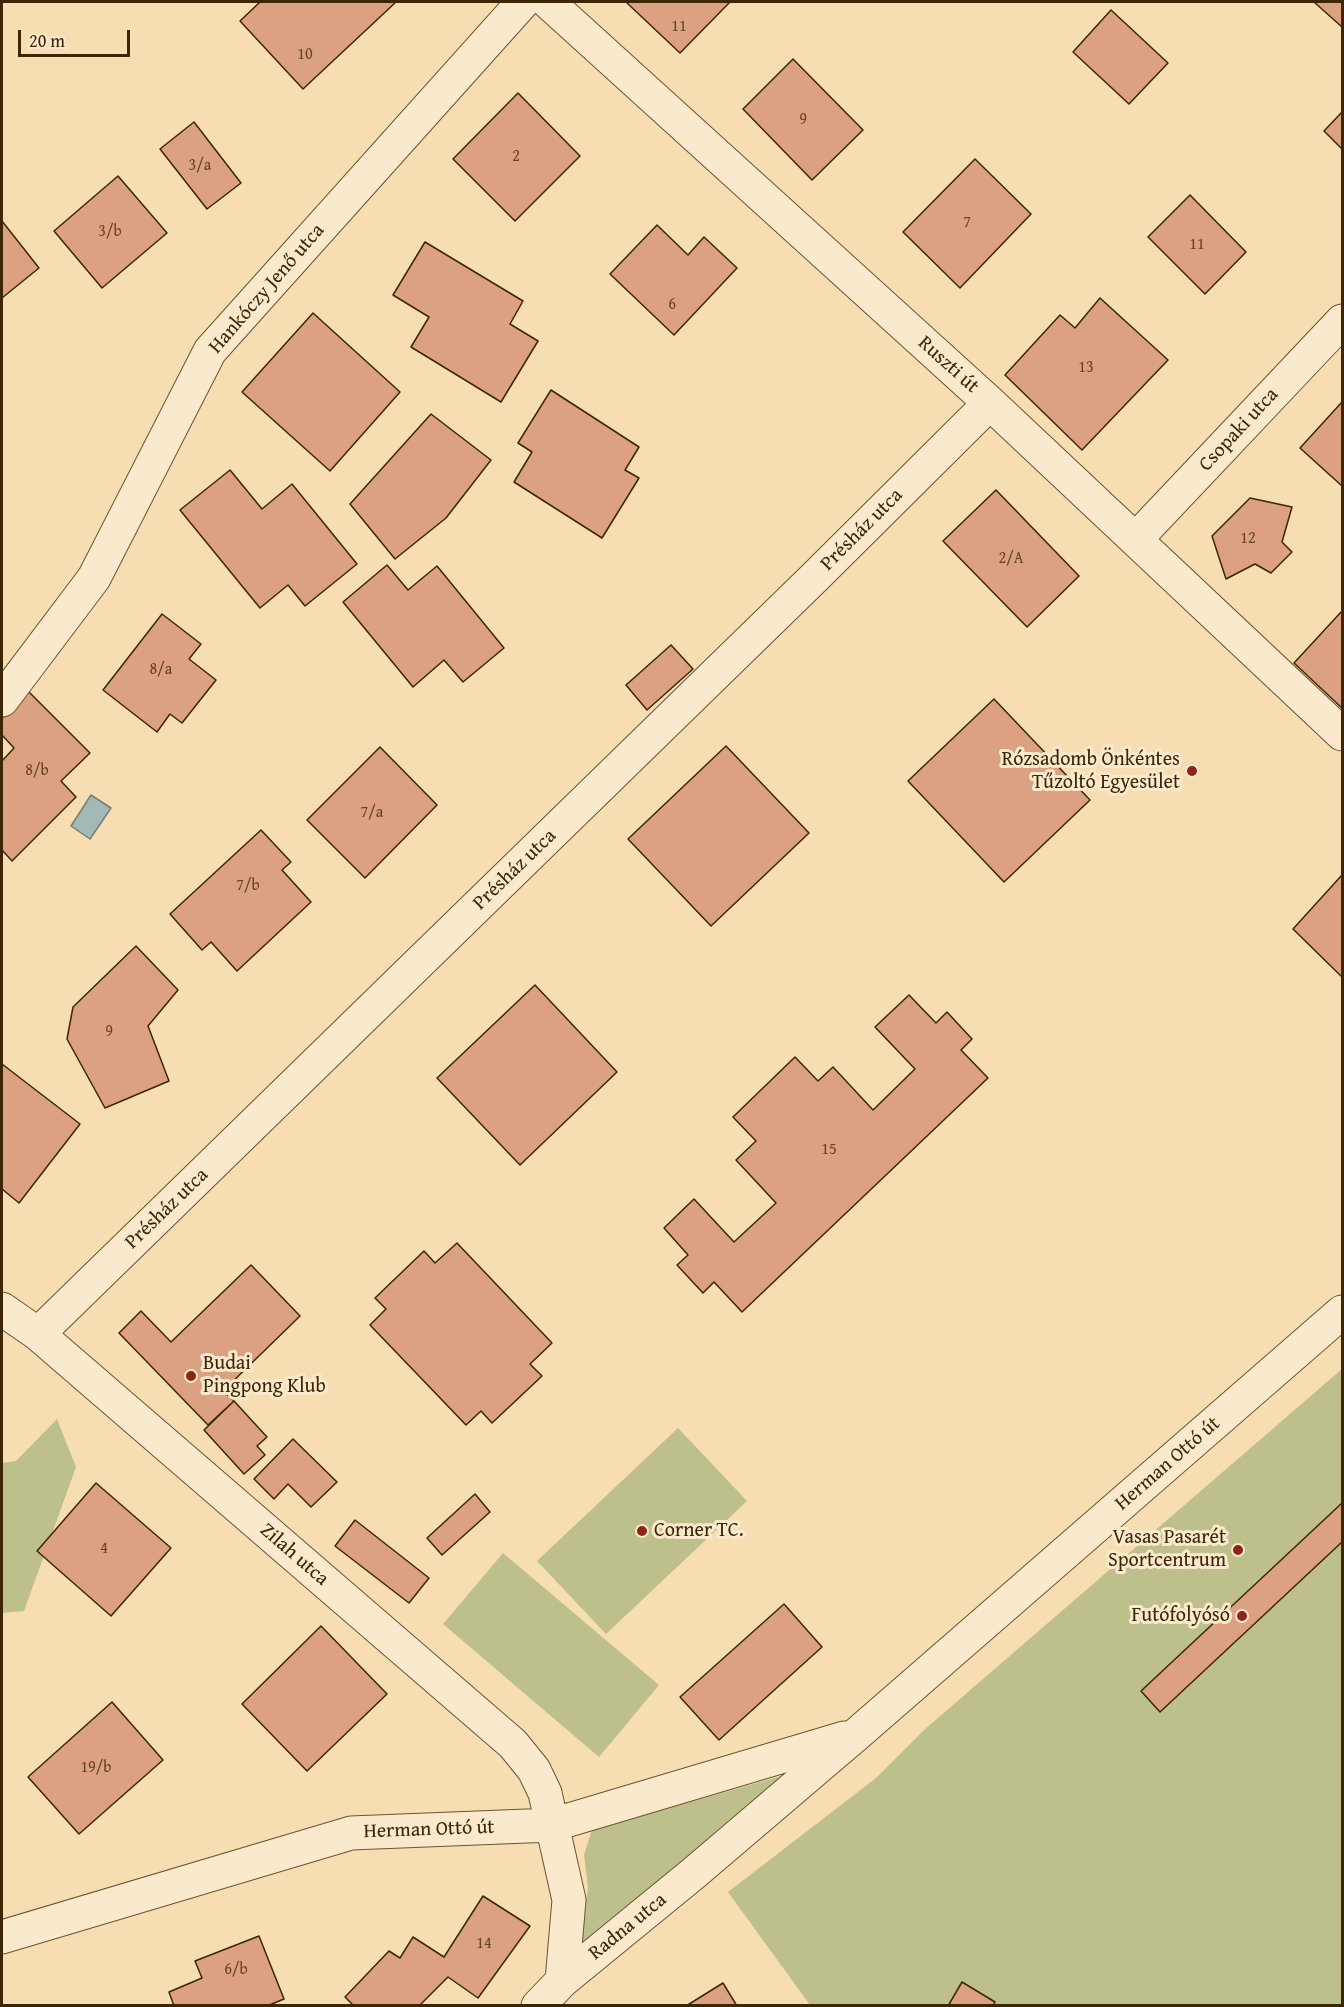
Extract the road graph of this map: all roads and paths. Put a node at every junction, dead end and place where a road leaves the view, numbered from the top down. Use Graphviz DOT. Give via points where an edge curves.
graph roads {
  1 [pos="522,2"];
  2 [pos="548,2"];
  3 [pos="1342,321"];
  4 [pos="990,403"];
  5 [pos="1136,539"];
  6 [pos="2,700"];
  7 [pos="1342,734"];
  8 [pos="2,1309"];
  9 [pos="1342,1311"];
  10 [pos="38,1334"];
  11 [pos="857,1734"];
  12 [pos="552,1825"];
  13 [pos="694,1873"];
  14 [pos="2,1937"];
  15 [pos="562,1981"];
  16 [pos="538,2006"];
  1 -- 6 [label="street, Hankóczy Jenő utca" via="210,351 94,578"];
  2 -- 4 [label="street, Ruszti út"];
  3 -- 5 [label="street, Csopaki utca"];
  4 -- 5 [label="street, Ruszti út"];
  4 -- 10 [label="street, Présház utca"];
  5 -- 7 [label="street, Ruszti út"];
  8 -- 10 [label="street, Zilah utca"];
  9 -- 11 [label="street, Herman Ottó út"];
  10 -- 12 [label="street, Zilah utca" via="513,1744 534,1770 545,1793"];
  11 -- 12 [label="street, Herman Ottó út"];
  11 -- 13 [label="street, Herman Ottó út"];
  12 -- 14 [label="street, Herman Ottó út" via="351,1833"];
  12 -- 15 [label="street, Radna utca" via="569,1900"];
  13 -- 15 [label="street, Radna utca"];
  15 -- 16 [label="street, Radna utca"];
}
